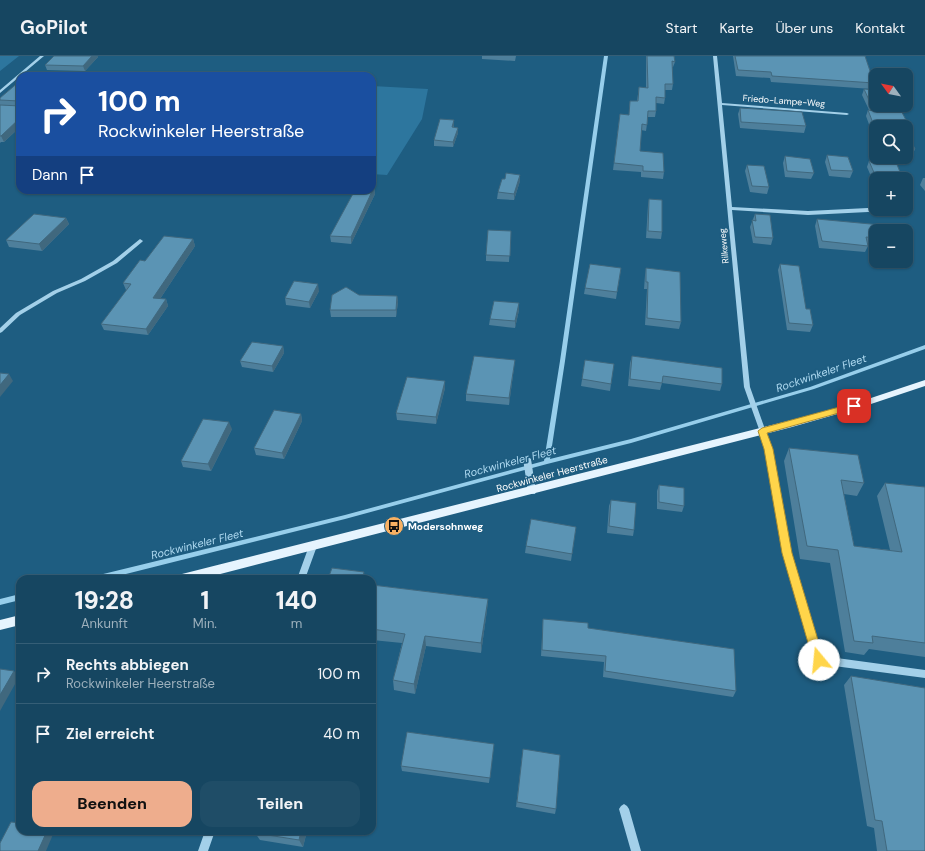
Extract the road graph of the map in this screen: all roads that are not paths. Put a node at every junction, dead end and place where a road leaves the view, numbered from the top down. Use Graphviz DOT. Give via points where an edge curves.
graph roads {
  1 [pos="42,56"];
  2 [pos="715,56"];
  3 [pos="23,72"];
  4 [pos="16,78"];
  5 [pos="0,92"];
  6 [pos="720,104"];
  7 [pos="847,114"];
  8 [pos="730,208"];
  9 [pos="869,210"];
  10 [pos="140,240"];
  11 [pos="0,331"];
  12 [pos="925,383"];
  13 [pos="762,431"];
  14 [pos="527,459"];
  15 [pos="532,492"];
  16 [pos="313,546"];
  17 [pos="198,575"];
  18 [pos="302,575"];
  19 [pos="16,621"];
  20 [pos="0,626"];
  21 [pos="925,674"];
  22 [pos="624,809"];
  23 [pos="209,835"];
  24 [pos="203,851"];
  25 [pos="636,851"];
  1 -- 3 [label="street"];
  2 -- 6 [label="street, Rilkeweg"];
  4 -- 5 [label="street"];
  6 -- 7 [label="street, Friedo-Lampe-Weg"];
  6 -- 8 [label="street, Rilkeweg"];
  8 -- 9 [label="street" via="808,213"];
  8 -- 13 [label="street, Rilkeweg" via="747,387"];
  10 -- 11 [label="street" via="115,262 18,314"];
  12 -- 13 [label="main road, Rockwinkeler Heerstraße" via="885,398"];
  13 -- 15 [label="main road, Rockwinkeler Heerstraße"];
  13 -- 21 [label="street, Rilkeweg" via="769,449 787,553 819,660"];
  14 -- 15 [label="street"];
  15 -- 16 [label="main road, Rockwinkeler Heerstraße"];
  16 -- 17 [label="main road, Rockwinkeler Heerstraße"];
  16 -- 18 [label="street"];
  19 -- 20 [label="main road"];
  22 -- 25 [label="street"];
  23 -- 24 [label="street"];
}
